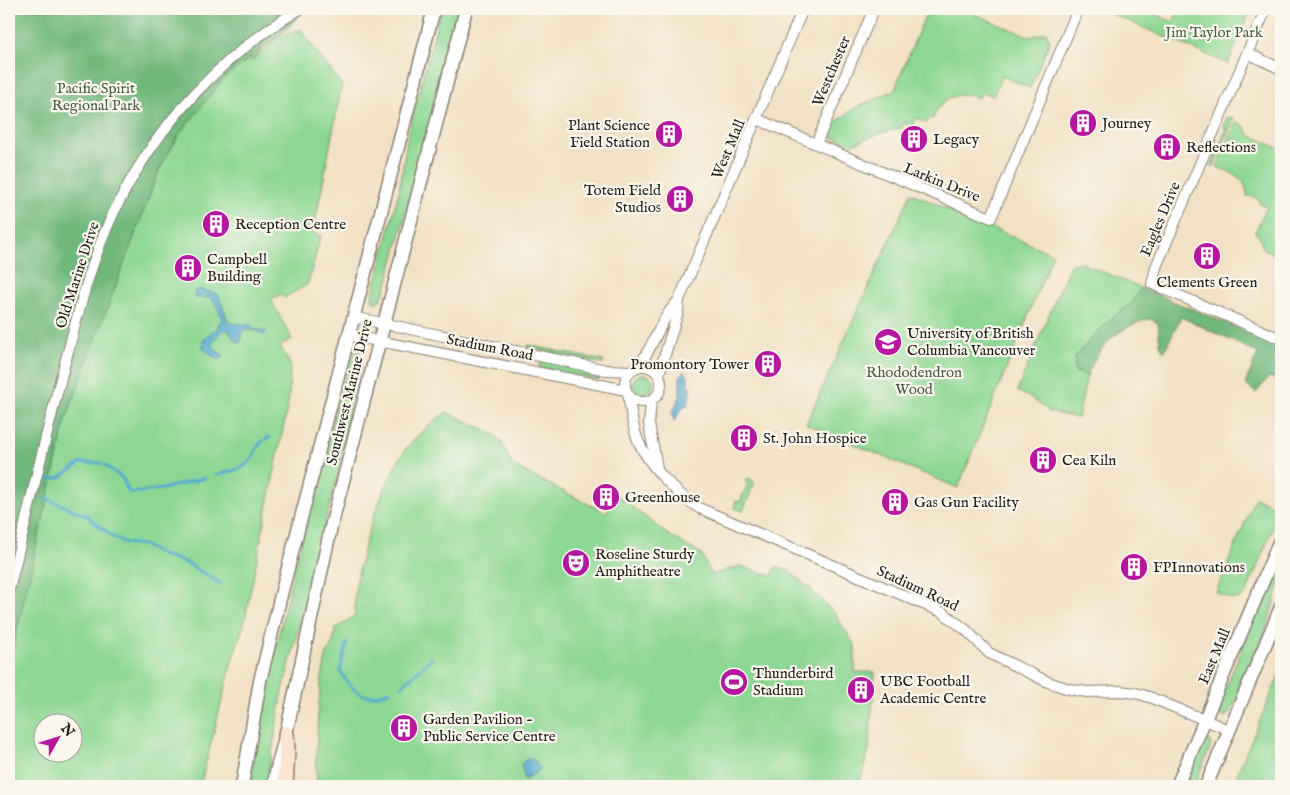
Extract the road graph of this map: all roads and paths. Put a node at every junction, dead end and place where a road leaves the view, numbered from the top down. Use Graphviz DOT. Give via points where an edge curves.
graph roads {
  1 [pos="300,9"];
  2 [pos="434,9"];
  3 [pos="466,9"];
  4 [pos="803,9"];
  5 [pos="874,9"];
  6 [pos="1078,9"];
  7 [pos="1266,9"];
  8 [pos="1247,53"];
  9 [pos="1281,68"];
  10 [pos="756,119"];
  11 [pos="816,144"];
  12 [pos="679,300"];
  13 [pos="353,317"];
  14 [pos="383,323"];
  15 [pos="348,335"];
  16 [pos="1281,339"];
  17 [pos="379,341"];
  18 [pos="635,369"];
  19 [pos="659,374"];
  20 [pos="627,392"];
  21 [pos="651,401"];
  22 [pos="657,469"];
  23 [pos="1281,538"];
  24 [pos="9,590"];
  25 [pos="1281,607"];
  26 [pos="1205,720"];
  27 [pos="1229,730"];
  28 [pos="286,734"];
  29 [pos="242,786"];
  30 [pos="274,786"];
  31 [pos="285,786"];
  32 [pos="1177,786"];
  33 [pos="1206,786"];
  1 -- 24 [label="street, Old Marine Drive" via="258,36 202,85 143,159 119,202 85,287"];
  2 -- 13 [label="street, Southwest Marine Drive"];
  3 -- 14 [label="street, Southwest Marine Drive"];
  4 -- 10 [label="street, West Mall"];
  5 -- 11 [label="street, Westchester"];
  6 -- 11 [label="street, Larkin Drive" via="991,218"];
  7 -- 8 [label="street, Eagles Drive"];
  8 -- 9 [label="street"];
  8 -- 16 [label="street, Eagles Drive" via="1156,267 1152,284"];
  10 -- 11 [label="street, Larkin Drive"];
  10 -- 12 [label="street, West Mall"];
  12 -- 18 [label="street, West Mall"];
  12 -- 19 [label="street, West Mall"];
  13 -- 14 [label="street, Stadium Road"];
  13 -- 15 [label="street, Southwest Marine Drive"];
  14 -- 17 [label="street, Southwest Marine Drive"];
  14 -- 18 [label="street, Stadium Road" via="606,370"];
  15 -- 17 [label="street, Stadium Road"];
  15 -- 29 [label="street, Southwest Marine Drive" via="260,681"];
  17 -- 20 [label="street, Stadium Road"];
  17 -- 28 [label="street, Southwest Marine Drive" via="331,527"];
  18 -- 19 [label="street" via="650,368"];
  18 -- 20 [label="street" via="626,380"];
  19 -- 21 [label="street" via="661,389"];
  20 -- 21 [label="street" via="640,402"];
  20 -- 22 [label="street, Stadium Road" via="639,443"];
  21 -- 22 [label="street" via="650,424"];
  22 -- 26 [label="street, Stadium Road" via="677,492 699,508 942,612 989,653 1048,682 1087,692 1136,693"];
  23 -- 26 [label="street, East Mall"];
  25 -- 27 [label="street"];
  26 -- 27 [label="street, Stadium Road"];
  26 -- 32 [label="street, East Mall"];
  27 -- 33 [label="street"];
  28 -- 30 [label="street, Southwest Marine Drive"];
  28 -- 31 [label="main road"];
}
